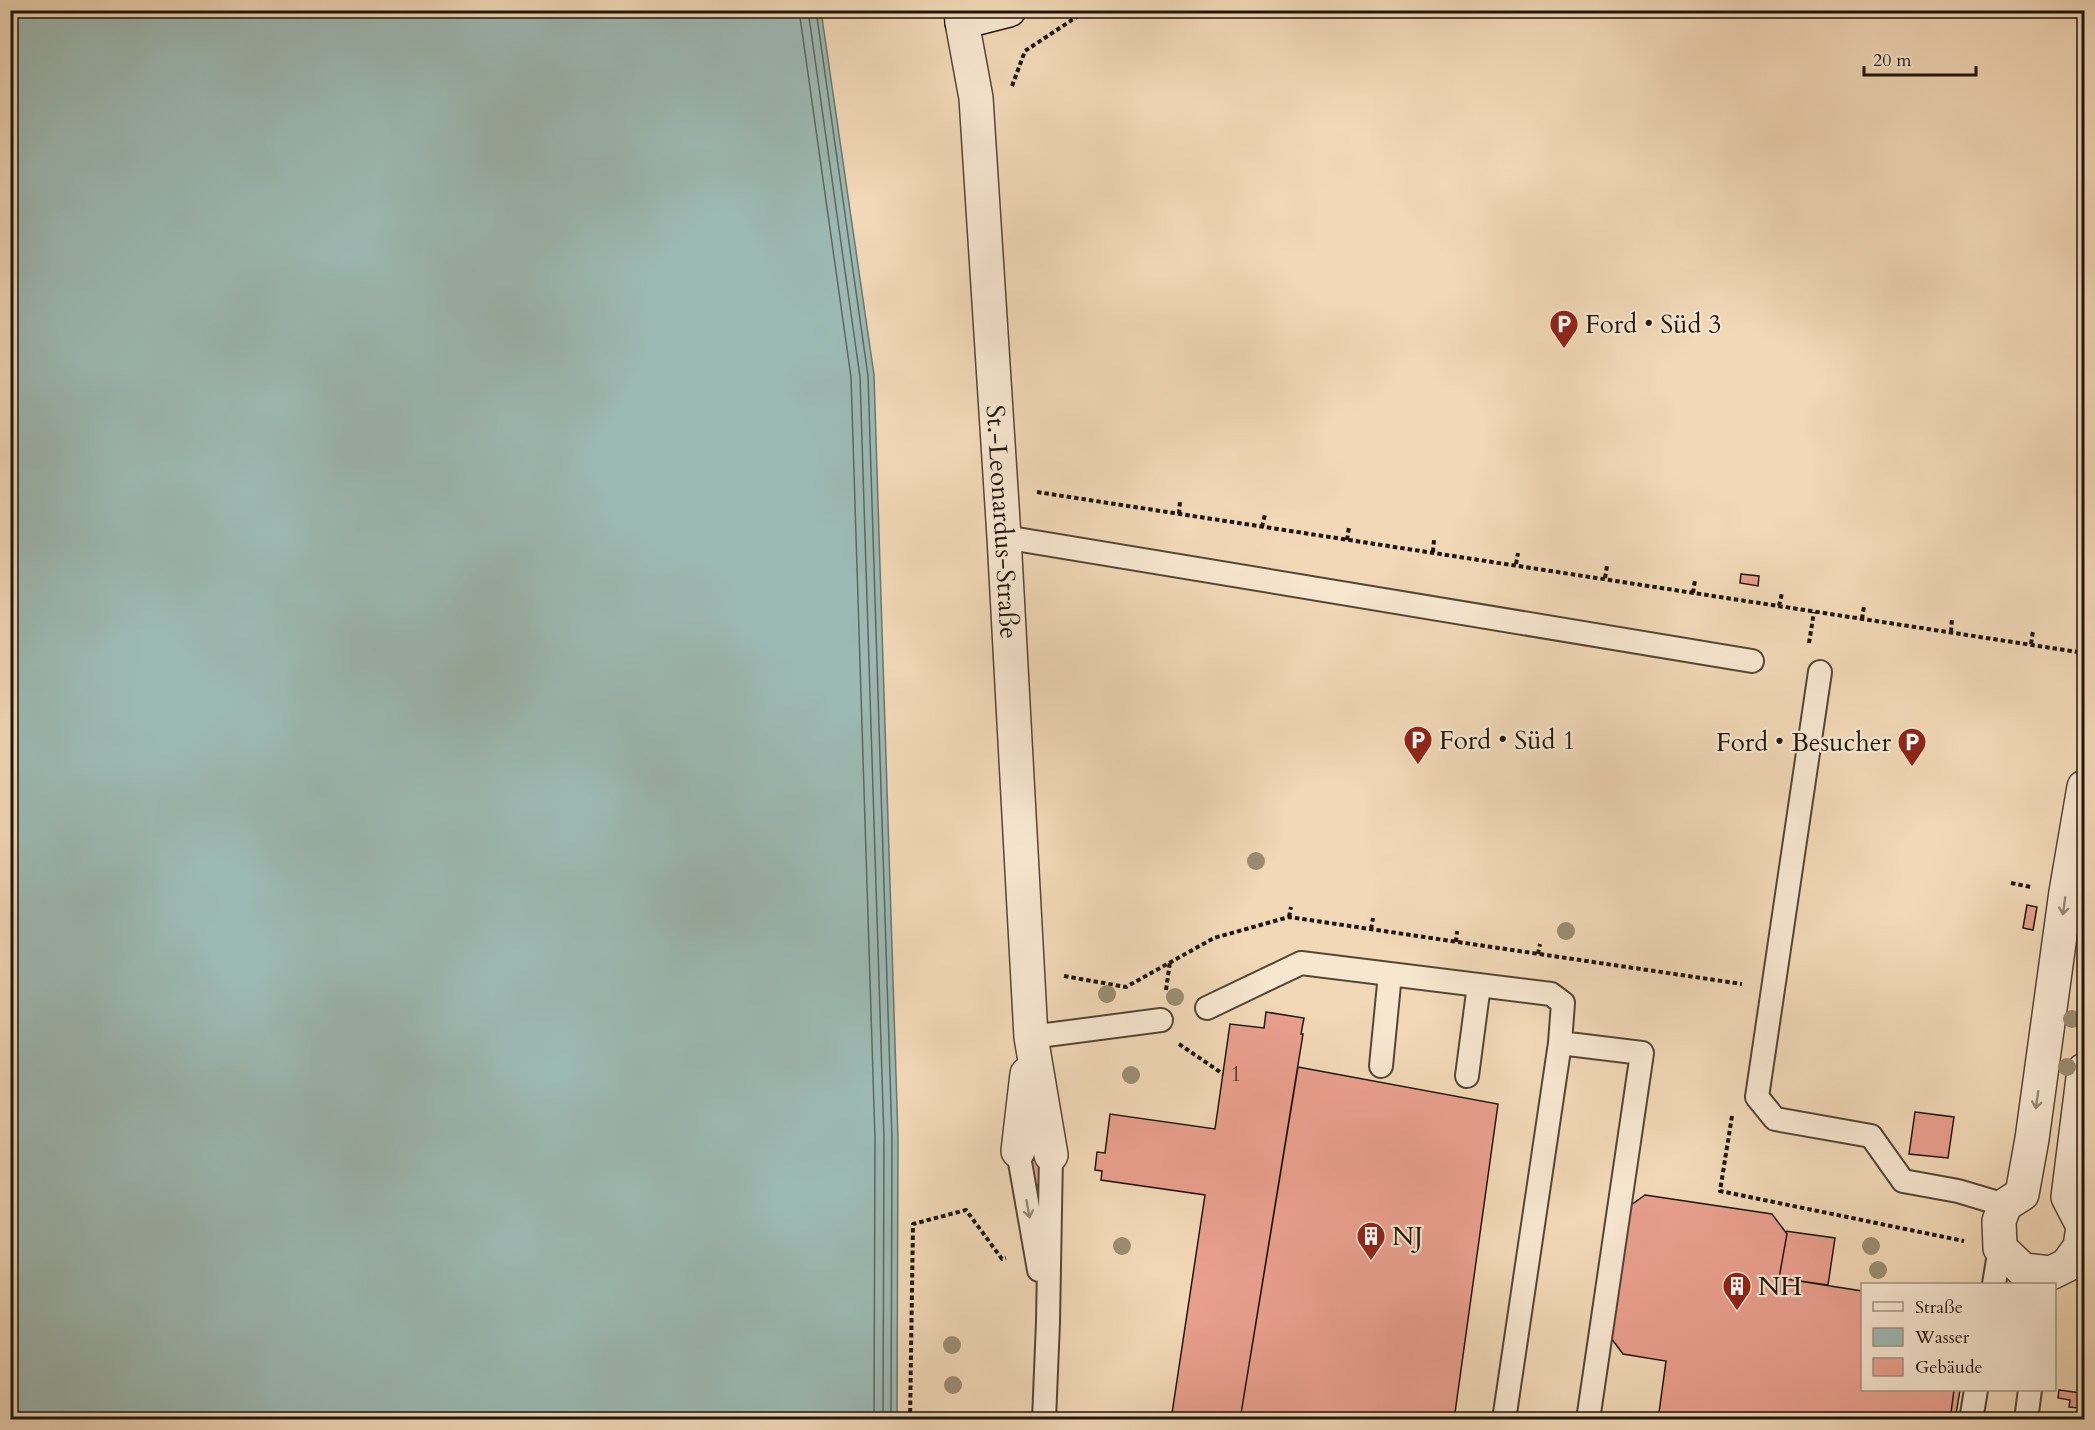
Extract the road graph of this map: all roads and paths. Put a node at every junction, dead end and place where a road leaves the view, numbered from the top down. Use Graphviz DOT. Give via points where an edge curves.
graph roads {
  1 [pos="1009,10"];
  2 [pos="1087,10"];
  3 [pos="962,16"];
  4 [pos="1010,92"];
  5 [pos="1001,486"];
  6 [pos="1180,501"];
  7 [pos="1179,514"];
  8 [pos="1264,514"];
  9 [pos="1262,527"];
  10 [pos="1349,527"];
  11 [pos="1004,537"];
  12 [pos="1347,540"];
  13 [pos="1434,540"];
  14 [pos="1433,552"];
  15 [pos="1518,553"];
  16 [pos="1516,564"];
  17 [pos="1606,566"];
  18 [pos="1605,578"];
  19 [pos="1695,580"];
  20 [pos="1693,593"];
  21 [pos="1782,593"];
  22 [pos="1779,606"];
  23 [pos="1864,606"];
  24 [pos="1862,618"];
  25 [pos="1952,618"];
  26 [pos="2033,631"];
  27 [pos="1951,632"];
  28 [pos="2031,644"];
  29 [pos="2085,653"];
  30 [pos="1752,661"];
  31 [pos="1820,672"];
  32 [pos="2085,787"];
  33 [pos="1291,907"];
  34 [pos="1289,917"];
  35 [pos="1373,918"];
  36 [pos="1371,929"];
  37 [pos="1457,931"];
  38 [pos="1456,942"];
  39 [pos="1540,944"];
  40 [pos="1539,954"];
  41 [pos="1390,974"];
  42 [pos="1479,985"];
  43 [pos="1207,1008"];
  44 [pos="1161,1020"];
  45 [pos="1031,1037"];
  46 [pos="1560,1043"];
  47 [pos="1381,1066"];
  48 [pos="2085,1070"];
  49 [pos="1467,1076"];
  50 [pos="1018,1151"];
  51 [pos="1051,1155"];
  52 [pos="2014,1200"];
  53 [pos="2000,1248"];
  54 [pos="1037,1257"];
  55 [pos="2050,1279"];
  56 [pos="1994,1283"];
  57 [pos="1048,1322"];
  58 [pos="1976,1391"];
  59 [pos="2030,1391"];
  60 [pos="910,1419"];
  61 [pos="1044,1419"];
  62 [pos="1504,1419"];
  63 [pos="1588,1419"];
  64 [pos="1971,1419"];
  65 [pos="2026,1419"];
  1 -- 3 [label="street"];
  2 -- 4 [label="path" via="1025,51"];
  3 -- 5 [label="street, St.-Leonardus-Straße" via="976,98"];
  5 -- 7 [label="path"];
  5 -- 11 [label="street, St.-Leonardus-Straße"];
  6 -- 7 [label="path"];
  7 -- 9 [label="path"];
  8 -- 9 [label="path"];
  9 -- 12 [label="path"];
  10 -- 12 [label="path"];
  11 -- 30 [label="lane"];
  11 -- 45 [label="street, St.-Leonardus-Straße"];
  12 -- 14 [label="path"];
  13 -- 14 [label="path"];
  14 -- 16 [label="path"];
  15 -- 16 [label="path"];
  16 -- 18 [label="path"];
  17 -- 18 [label="path"];
  18 -- 20 [label="path"];
  19 -- 20 [label="path"];
  20 -- 22 [label="path"];
  21 -- 22 [label="path"];
  22 -- 24 [label="path"];
  23 -- 24 [label="path"];
  24 -- 27 [label="path"];
  25 -- 27 [label="path"];
  26 -- 28 [label="path"];
  27 -- 28 [label="path"];
  28 -- 29 [label="path"];
  31 -- 52 [label="lane" via="1757,1097 1775,1119 1871,1136 1903,1181"];
  32 -- 52 [label="street, one-way" via="2066,892 2032,1139"];
  33 -- 34 [label="path"];
  35 -- 36 [label="path"];
  37 -- 38 [label="path"];
  39 -- 40 [label="path"];
  41 -- 42 [label="lane"];
  41 -- 43 [label="lane" via="1300,963"];
  41 -- 47 [label="lane"];
  42 -- 46 [label="lane" via="1551,994 1563,1003"];
  42 -- 49 [label="lane"];
  44 -- 45 [label="lane"];
  45 -- 50 [label="street, St.-Leonardus-Straße"];
  45 -- 51 [label="street, St.-Leonardus-Straße"];
  46 -- 62 [label="lane"];
  46 -- 63 [label="lane" via="1642,1053"];
  48 -- 55 [label="street" via="2068,1197 2084,1226 2080,1247"];
  50 -- 54 [label="lane, one-way"];
  51 -- 57 [label="lane"];
  52 -- 53 [label="street" via="1999,1221"];
  53 -- 55 [label="street" via="2023,1270"];
  53 -- 56 [label="lane"];
  54 -- 57 [label="lane"];
  54 -- 60 [label="path" via="1002,1259 966,1210 913,1224"];
  57 -- 61 [label="lane"];
  58 -- 64 [label="lane"];
  59 -- 65 [label="lane"];
}
